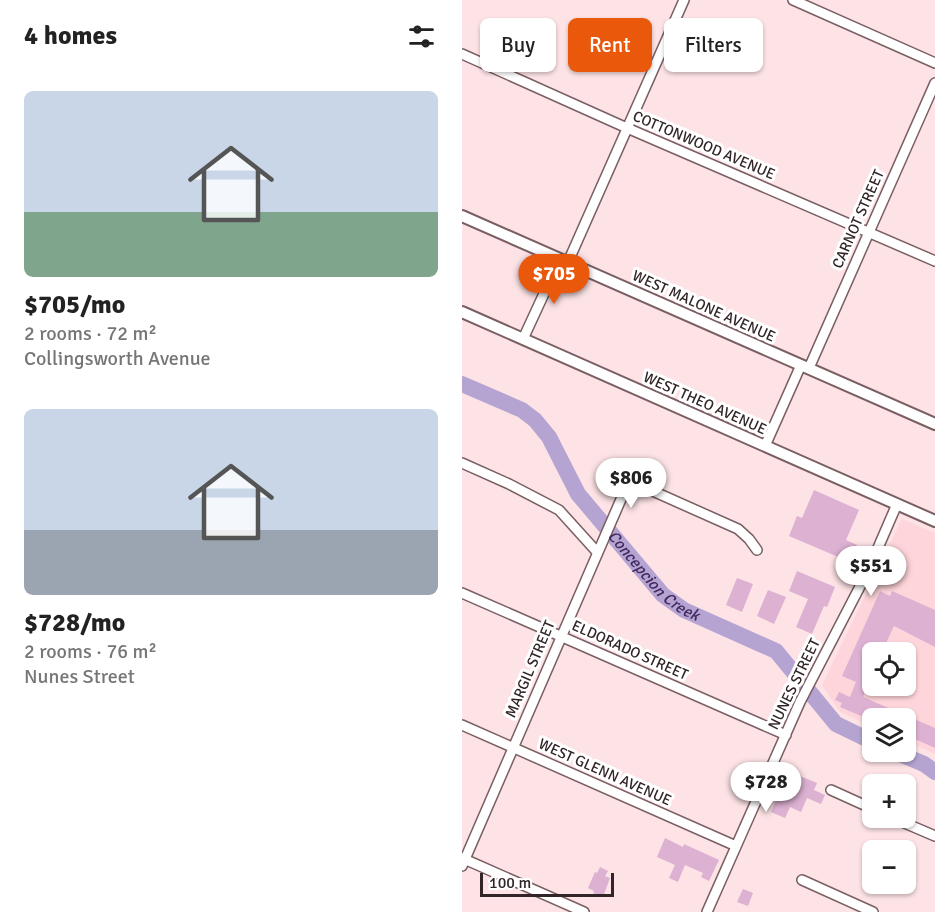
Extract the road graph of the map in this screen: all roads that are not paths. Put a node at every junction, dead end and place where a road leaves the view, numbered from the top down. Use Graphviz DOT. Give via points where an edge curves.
graph roads {
  1 [pos="684,0"];
  2 [pos="793,0"];
  3 [pos="462,54"];
  4 [pos="935,63"];
  5 [pos="935,83"];
  6 [pos="627,128"];
  7 [pos="462,216"];
  8 [pos="868,232"];
  9 [pos="564,261"];
  10 [pos="935,261"];
  11 [pos="462,312"];
  12 [pos="523,339"];
  13 [pos="805,367"];
  14 [pos="935,424"];
  15 [pos="765,446"];
  16 [pos="462,463"];
  17 [pos="897,504"];
  18 [pos="935,521"];
  19 [pos="599,547"];
  20 [pos="757,550"];
  21 [pos="462,593"];
  22 [pos="561,636"];
  23 [pos="462,725"];
  24 [pos="786,735"];
  25 [pos="513,747"];
  26 [pos="831,790"];
  27 [pos="862,804"];
  28 [pos="916,828"];
  29 [pos="935,836"];
  30 [pos="736,846"];
  31 [pos="463,861"];
  32 [pos="802,880"];
  33 [pos="584,912"];
  34 [pos="707,912"];
  35 [pos="873,912"];
  1 -- 6 [label="street"];
  2 -- 4 [label="street"];
  3 -- 6 [label="street, COTTONWOOD AVENUE"];
  5 -- 8 [label="street, CARNOT STREET"];
  6 -- 8 [label="street, COTTONWOOD AVENUE"];
  6 -- 9 [label="street"];
  7 -- 9 [label="street, WEST MALONE AVENUE"];
  8 -- 10 [label="street, COTTONWOOD AVENUE"];
  8 -- 13 [label="street, CARNOT STREET"];
  9 -- 12 [label="street"];
  9 -- 13 [label="street, WEST MALONE AVENUE"];
  11 -- 12 [label="street, WEST THEO AVENUE"];
  12 -- 15 [label="street, WEST THEO AVENUE"];
  13 -- 14 [label="street, WEST MALONE AVENUE"];
  13 -- 15 [label="street, CARNOT STREET"];
  15 -- 17 [label="street, WEST THEO AVENUE"];
  16 -- 19 [label="street" via="560,510"];
  17 -- 18 [label="street, WEST THEO AVENUE"];
  17 -- 24 [label="street, NUNES STREET"];
  19 -- 20 [label="street, MARGIL STREET" via="625,490 637,484 738,529"];
  19 -- 22 [label="street, MARGIL STREET"];
  21 -- 22 [label="street, ELDORADO STREET"];
  22 -- 24 [label="street, ELDORADO STREET"];
  22 -- 25 [label="street, MARGIL STREET"];
  23 -- 25 [label="street, WEST GLENN AVENUE"];
  24 -- 30 [label="street, NUNES STREET"];
  25 -- 30 [label="street, WEST GLENN AVENUE"];
  25 -- 31 [label="street, MARGIL STREET"];
  26 -- 27 [label="street"];
  28 -- 29 [label="street"];
  30 -- 34 [label="street, NUNES STREET"];
  31 -- 33 [label="street"];
  32 -- 35 [label="street"];
}
